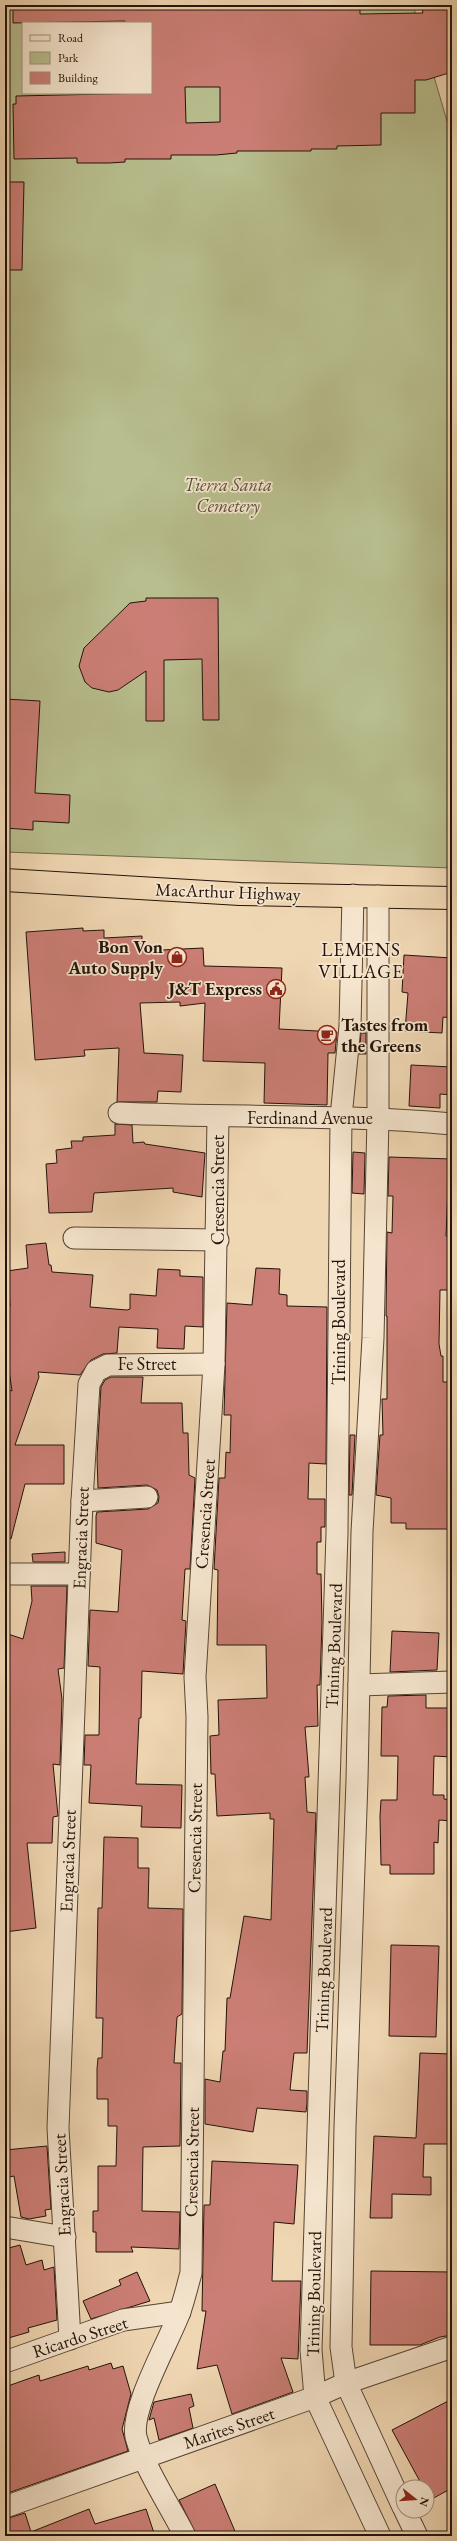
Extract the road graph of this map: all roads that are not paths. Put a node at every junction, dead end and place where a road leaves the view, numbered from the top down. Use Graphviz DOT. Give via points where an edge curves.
graph roads {
  1 [pos="5,880"];
  2 [pos="353,895"];
  3 [pos="378,896"];
  4 [pos="452,898"];
  5 [pos="119,1113"];
  6 [pos="218,1118"];
  7 [pos="341,1118"];
  8 [pos="378,1118"];
  9 [pos="452,1124"];
  10 [pos="74,1238"];
  11 [pos="218,1240"];
  12 [pos="340,1337"];
  13 [pos="373,1338"];
  14 [pos="214,1364"];
  15 [pos="89,1384"];
  16 [pos="147,1497"];
  17 [pos="82,1501"];
  18 [pos="362,1532"];
  19 [pos="336,1533"];
  20 [pos="5,1574"];
  21 [pos="79,1574"];
  22 [pos="452,1682"];
  23 [pos="359,1695"];
  24 [pos="332,1704"];
  25 [pos="5,2227"];
  26 [pos="65,2237"];
  27 [pos="180,2312"];
  28 [pos="70,2339"];
  29 [pos="452,2347"];
  30 [pos="5,2362"];
  31 [pos="346,2383"];
  32 [pos="315,2397"];
  33 [pos="144,2458"];
  34 [pos="395,2490"];
  35 [pos="5,2507"];
  36 [pos="409,2519"];
  37 [pos="185,2536"];
  38 [pos="380,2536"];
  39 [pos="417,2536"];
  1 -- 2 [label="highway, MacArthur Highway" via="240,894"];
  2 -- 3 [label="highway, MacArthur Highway"];
  2 -- 7 [label="street, Trining Boulevard" via="350,1026"];
  3 -- 4 [label="highway, MacArthur Highway"];
  3 -- 8 [label="street, Trining Boulevard"];
  5 -- 6 [label="street, Ferdinand Avenue"];
  6 -- 7 [label="street, Ferdinand Avenue"];
  6 -- 11 [label="street, Cresencia Street"];
  7 -- 8 [label="street, Ferdinand Avenue"];
  7 -- 12 [label="street, Trining Boulevard"];
  8 -- 9 [label="street, Ferdinand Avenue"];
  8 -- 13 [label="street, Trining Boulevard"];
  10 -- 11 [label="street"];
  11 -- 14 [label="street, Cresencia Street"];
  12 -- 13 [label="street"];
  12 -- 19 [label="street, Trining Boulevard"];
  13 -- 18 [label="street, Trining Boulevard"];
  14 -- 15 [label="street, Fe Street" via="108,1365 96,1371"];
  14 -- 27 [label="street, Cresencia Street" via="195,1677 192,2273"];
  15 -- 17 [label="street, Engracia Street"];
  16 -- 17 [label="street"];
  17 -- 21 [label="street, Engracia Street"];
  18 -- 19 [label="street"];
  18 -- 23 [label="street, Trining Boulevard"];
  19 -- 24 [label="street, Trining Boulevard"];
  20 -- 21 [label="street"];
  21 -- 26 [label="street, Engracia Street" via="58,2128"];
  22 -- 23 [label="street"];
  23 -- 24 [label="street"];
  23 -- 31 [label="street, Trining Boulevard" via="345,2127 341,2347"];
  24 -- 32 [label="street, Trining Boulevard" via="311,2350"];
  25 -- 26 [label="street"];
  26 -- 28 [label="street, Engracia Street"];
  27 -- 28 [label="street, Ricardo Street" via="123,2320"];
  27 -- 33 [label="street, Cresencia Street" via="149,2380 137,2416 136,2436"];
  28 -- 30 [label="street, Ricardo Street"];
  29 -- 31 [label="street, Marites Street"];
  31 -- 32 [label="street, Marites Street"];
  31 -- 34 [label="street, Trining Boulevard"];
  32 -- 33 [label="street, Marites Street"];
  32 -- 38 [label="street"];
  33 -- 35 [label="street, Marites Street"];
  33 -- 37 [label="street, Cresencia Street"];
  36 -- 39 [label="street"];
}
